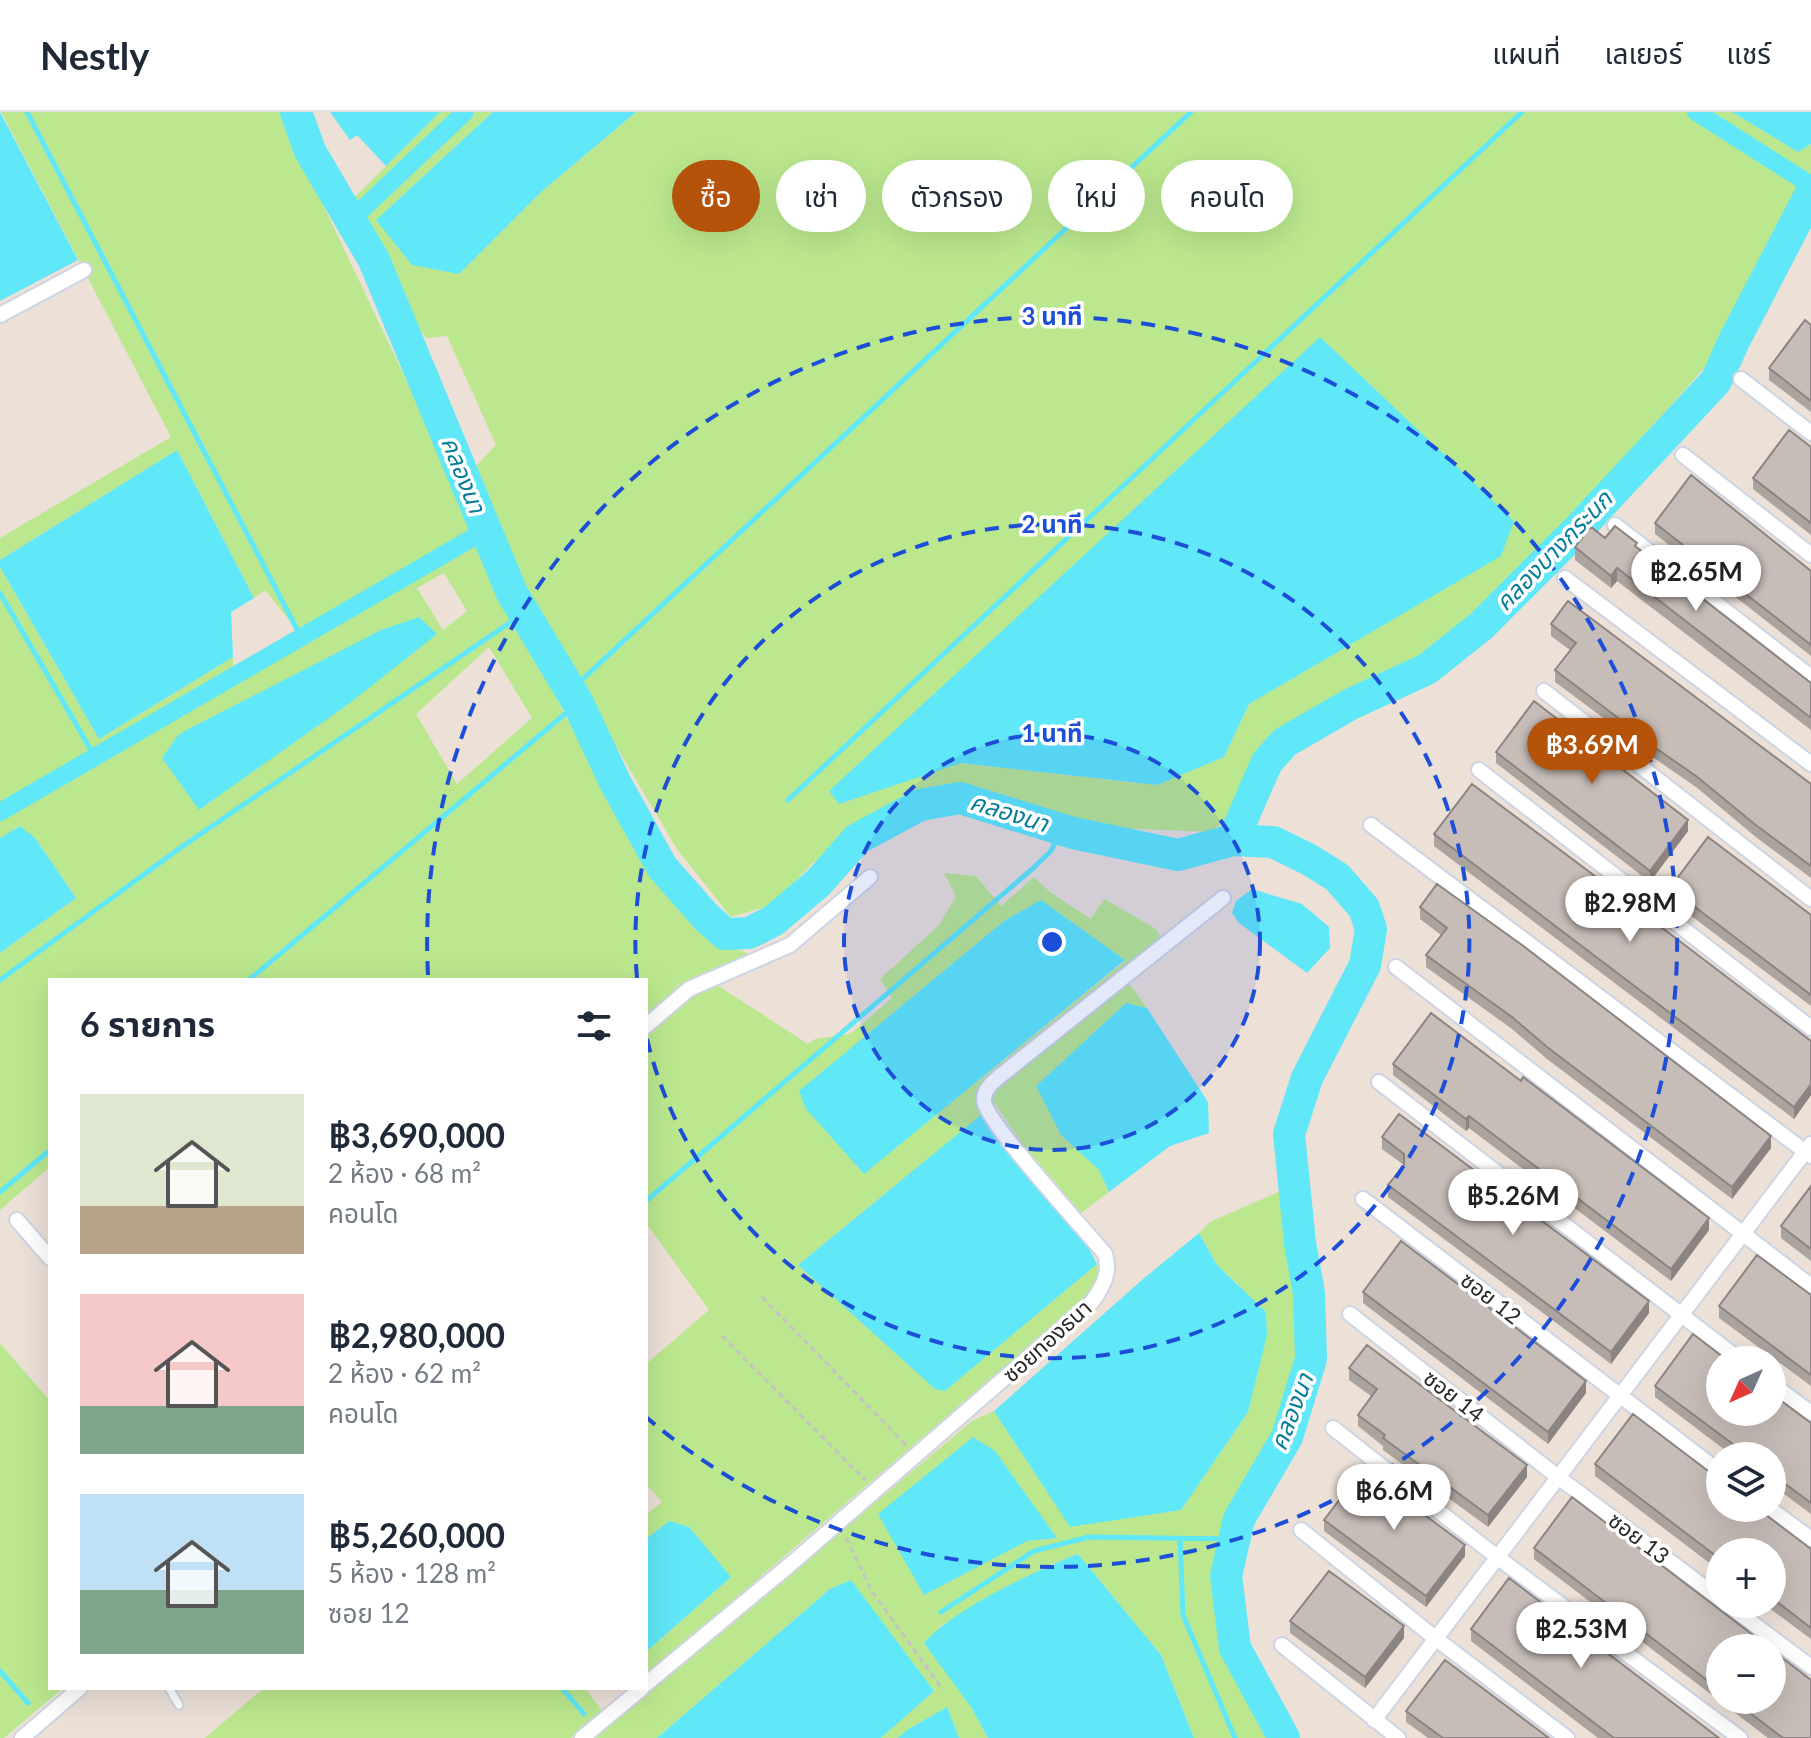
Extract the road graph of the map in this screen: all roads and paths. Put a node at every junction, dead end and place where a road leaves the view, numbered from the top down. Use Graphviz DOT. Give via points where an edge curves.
graph roads {
  1 [pos="84,270"];
  2 [pos="0,315"];
  3 [pos="1741,379"];
  4 [pos="1811,433"];
  5 [pos="1683,455"];
  6 [pos="1615,525"];
  7 [pos="1811,555"];
  8 [pos="1565,578"];
  9 [pos="1811,677"];
  10 [pos="1544,691"];
  11 [pos="1811,764"];
  12 [pos="1479,770"];
  13 [pos="1371,825"];
  14 [pos="870,877"];
  15 [pos="1223,898"];
  16 [pos="1811,899"];
  17 [pos="1396,967"];
  18 [pos="648,1024"];
  19 [pos="1811,1028"];
  20 [pos="1379,1082"];
  21 [pos="1809,1151"];
  22 [pos="1363,1199"];
  23 [pos="17,1220"];
  24 [pos="1742,1235"];
  25 [pos="48,1256"];
  26 [pos="1811,1286"];
  27 [pos="762,1297"];
  28 [pos="1350,1314"];
  29 [pos="1681,1315"];
  30 [pos="722,1336"];
  31 [pos="1722,1346"];
  32 [pos="1786,1394"];
  33 [pos="1619,1397"];
  34 [pos="1811,1413"];
  35 [pos="1333,1428"];
  36 [pos="917,1456"];
  37 [pos="1706,1462"];
  38 [pos="1558,1477"];
  39 [pos="876,1491"];
  40 [pos="1786,1521"];
  41 [pos="840,1523"];
  42 [pos="1301,1530"];
  43 [pos="1811,1539"];
  44 [pos="1497,1557"];
  45 [pos="1706,1588"];
  46 [pos="1746,1618"];
  47 [pos="1435,1638"];
  48 [pos="1282,1645"];
  49 [pos="1811,1667"];
  50 [pos="648,1682"];
  51 [pos="78,1690"];
  52 [pos="170,1690"];
  53 [pos="639,1690"];
  54 [pos="943,1690"];
  55 [pos="179,1705"];
  56 [pos="1374,1720"];
  57 [pos="22,1738"];
  58 [pos="582,1738"];
  59 [pos="1398,1738"];
  60 [pos="1567,1738"];
  61 [pos="1740,1738"];
  1 -- 2 [label="street"];
  3 -- 4 [label="street"];
  5 -- 7 [label="street"];
  6 -- 9 [label="street"];
  8 -- 11 [label="street"];
  10 -- 16 [label="street"];
  12 -- 19 [label="street"];
  13 -- 21 [label="street"];
  14 -- 18 [label="street" via="790,945 689,989"];
  15 -- 36 [label="street, ซอยทองธนา" via="987,1088 986,1109 1003,1134 1105,1254 1109,1267 1092,1302"];
  17 -- 24 [label="street"];
  20 -- 29 [label="street"];
  21 -- 24 [label="street"];
  22 -- 33 [label="street, ซอย 12"];
  23 -- 25 [label="street"];
  24 -- 26 [label="street"];
  24 -- 29 [label="street"];
  27 -- 36 [label="path"];
  28 -- 38 [label="street, ซอย 14"];
  29 -- 31 [label="street"];
  29 -- 33 [label="street"];
  30 -- 39 [label="path"];
  32 -- 34 [label="street"];
  33 -- 37 [label="street, ซอย 12"];
  33 -- 38 [label="street"];
  35 -- 44 [label="street"];
  36 -- 39 [label="street, ซอยทองธนา"];
  38 -- 44 [label="street"];
  38 -- 45 [label="street, ซอย 13"];
  39 -- 41 [label="street, ซอยทองธนา"];
  40 -- 43 [label="street"];
  41 -- 50 [label="street, ซอยทองธนา"];
  41 -- 54 [label="path" via="871,1590"];
  42 -- 47 [label="street"];
  44 -- 47 [label="street"];
  44 -- 61 [label="street"];
  46 -- 49 [label="street"];
  47 -- 56 [label="street"];
  47 -- 60 [label="street"];
  48 -- 56 [label="street"];
  51 -- 57 [label="street"];
  52 -- 55 [label="lane"];
  53 -- 58 [label="street, ซอยทองธนา"];
  56 -- 59 [label="street"];
}
